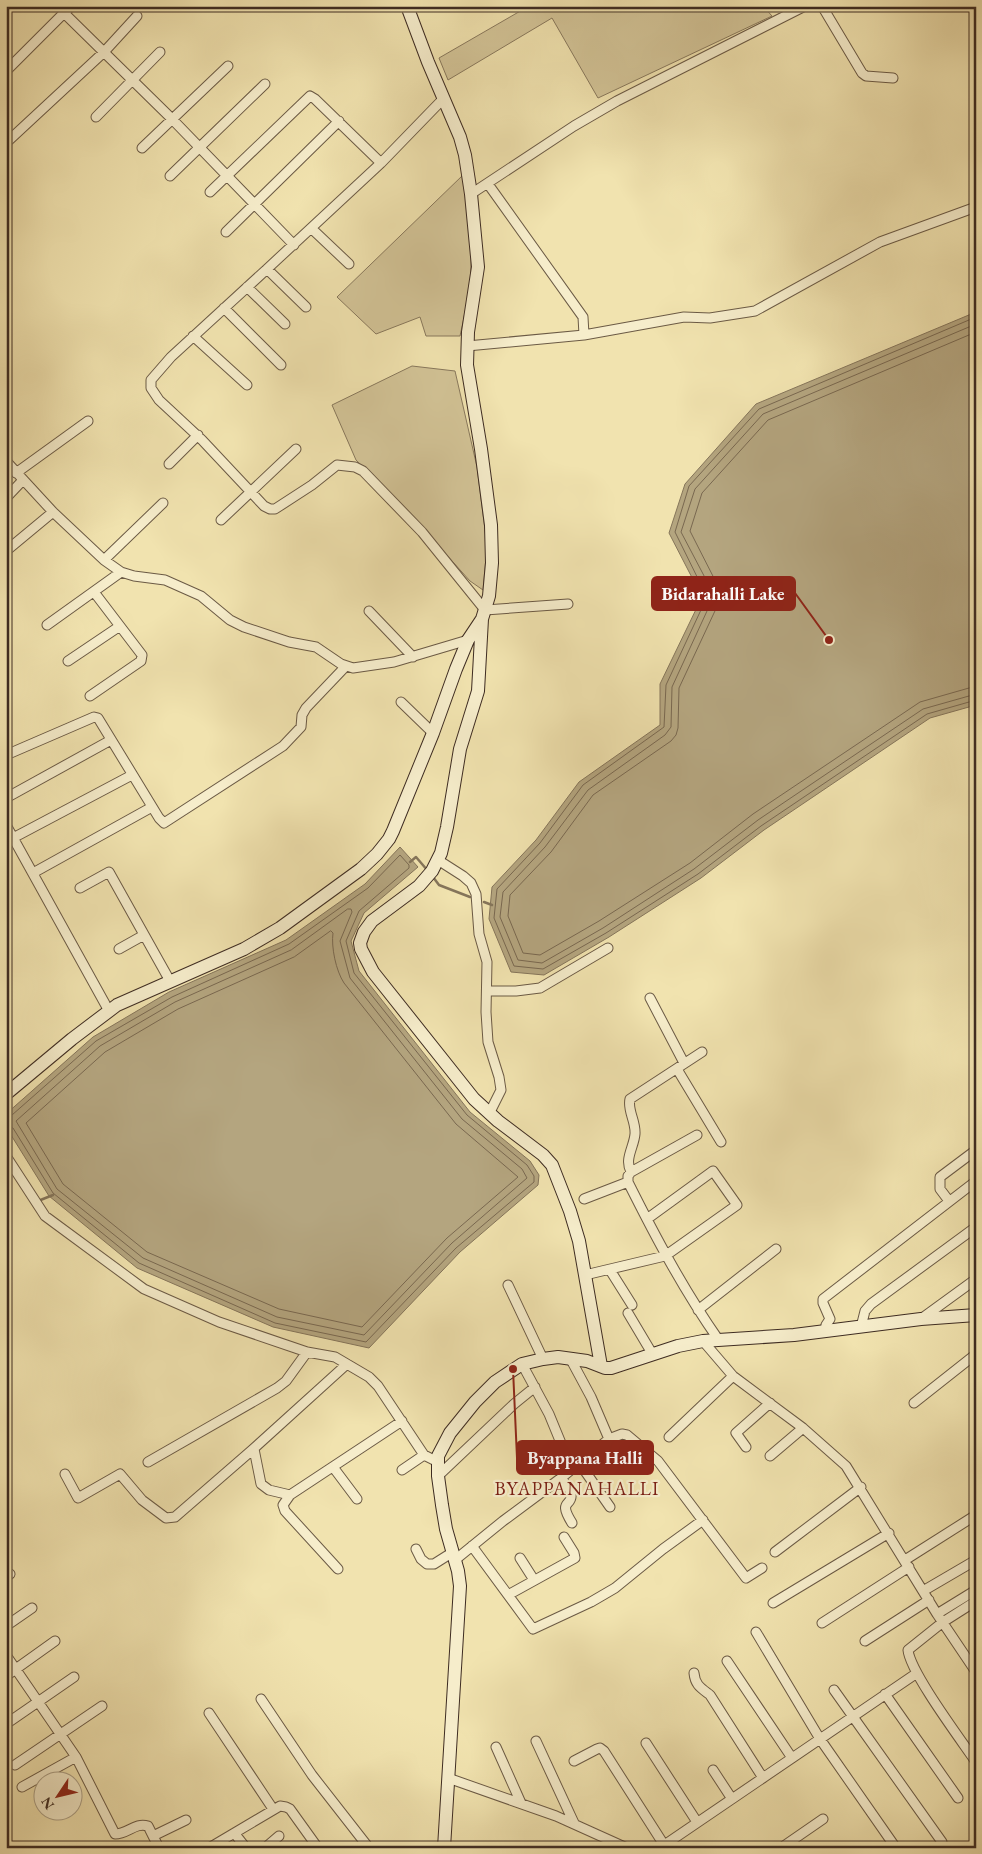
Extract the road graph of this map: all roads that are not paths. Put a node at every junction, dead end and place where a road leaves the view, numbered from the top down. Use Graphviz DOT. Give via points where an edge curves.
graph roads {
  1 [pos="71,6"];
  2 [pos="406,6"];
  3 [pos="804,6"];
  4 [pos="822,6"];
  5 [pos="64,13"];
  6 [pos="137,16"];
  7 [pos="104,52"];
  8 [pos="160,52"];
  9 [pos="228,66"];
  10 [pos="6,71"];
  11 [pos="894,78"];
  12 [pos="132,80"];
  13 [pos="266,84"];
  14 [pos="444,98"];
  15 [pos="96,117"];
  16 [pos="172,119"];
  17 [pos="338,121"];
  18 [pos="6,143"];
  19 [pos="200,147"];
  20 [pos="142,148"];
  21 [pos="381,163"];
  22 [pos="170,176"];
  23 [pos="227,176"];
  24 [pos="488,184"];
  25 [pos="210,192"];
  26 [pos="471,194"];
  27 [pos="254,204"];
  28 [pos="976,207"];
  29 [pos="311,228"];
  30 [pos="226,232"];
  31 [pos="294,245"];
  32 [pos="349,264"];
  33 [pos="268,270"];
  34 [pos="247,287"];
  35 [pos="306,307"];
  36 [pos="224,308"];
  37 [pos="285,324"];
  38 [pos="584,335"];
  39 [pos="194,336"];
  40 [pos="467,346"];
  41 [pos="281,365"];
  42 [pos="247,385"];
  43 [pos="88,421"];
  44 [pos="198,435"];
  45 [pos="296,449"];
  46 [pos="6,461"];
  47 [pos="169,464"];
  48 [pos="16,473"];
  49 [pos="23,480"];
  50 [pos="251,492"];
  51 [pos="6,498"];
  52 [pos="163,503"];
  53 [pos="53,512"];
  54 [pos="221,520"];
  55 [pos="6,551"];
  56 [pos="104,560"];
  57 [pos="121,572"];
  58 [pos="94,592"];
  59 [pos="568,604"];
  60 [pos="369,612"];
  61 [pos="484,615"];
  62 [pos="47,624"];
  63 [pos="120,626"];
  64 [pos="468,640"];
  65 [pos="412,657"];
  66 [pos="68,661"];
  67 [pos="346,666"];
  68 [pos="90,696"];
  69 [pos="401,702"];
  70 [pos="433,732"];
  71 [pos="111,740"];
  72 [pos="6,755"];
  73 [pos="132,775"];
  74 [pos="6,798"];
  75 [pos="152,807"];
  76 [pos="6,825"];
  77 [pos="13,838"];
  78 [pos="435,866"];
  79 [pos="33,873"];
  80 [pos="80,888"];
  81 [pos="144,935"];
  82 [pos="608,948"];
  83 [pos="119,949"];
  84 [pos="170,981"];
  85 [pos="487,991"];
  86 [pos="650,998"];
  87 [pos="109,1011"];
  88 [pos="702,1052"];
  89 [pos="680,1066"];
  90 [pos="6,1094"];
  91 [pos="489,1114"];
  92 [pos="697,1135"];
  93 [pos="721,1142"];
  94 [pos="976,1150"];
  95 [pos="6,1156"];
  96 [pos="631,1172"];
  97 [pos="976,1181"];
  98 [pos="628,1182"];
  99 [pos="584,1199"];
  100 [pos="949,1201"];
  101 [pos="647,1219"];
  102 [pos="976,1227"];
  103 [pos="776,1249"];
  104 [pos="665,1256"];
  105 [pos="610,1270"];
  106 [pos="585,1275"];
  107 [pos="976,1279"];
  108 [pos="508,1285"];
  109 [pos="698,1310"];
  110 [pos="976,1314"];
  111 [pos="921,1319"];
  112 [pos="861,1327"];
  113 [pos="825,1332"];
  114 [pos="718,1339"];
  115 [pos="702,1341"];
  116 [pos="307,1352"];
  117 [pos="976,1354"];
  118 [pos="653,1355"];
  119 [pos="570,1358"];
  120 [pos="543,1359"];
  121 [pos="347,1364"];
  122 [pos="522,1364"];
  123 [pos="601,1366"];
  124 [pos="732,1376"];
  125 [pos="535,1387"];
  126 [pos="914,1402"];
  127 [pos="770,1403"];
  128 [pos="402,1421"];
  129 [pos="803,1428"];
  130 [pos="669,1437"];
  131 [pos="610,1439"];
  132 [pos="746,1447"];
  133 [pos="563,1448"];
  134 [pos="254,1449"];
  135 [pos="424,1455"];
  136 [pos="770,1456"];
  137 [pos="148,1462"];
  138 [pos="438,1462"];
  139 [pos="580,1464"];
  140 [pos="333,1468"];
  141 [pos="402,1470"];
  142 [pos="65,1474"];
  143 [pos="438,1476"];
  144 [pos="562,1478"];
  145 [pos="860,1488"];
  146 [pos="290,1495"];
  147 [pos="357,1499"];
  148 [pos="610,1508"];
  149 [pos="976,1515"];
  150 [pos="703,1520"];
  151 [pos="572,1523"];
  152 [pos="889,1533"];
  153 [pos="564,1537"];
  154 [pos="472,1546"];
  155 [pos="416,1549"];
  156 [pos="775,1552"];
  157 [pos="454,1556"];
  158 [pos="520,1558"];
  159 [pos="976,1560"];
  160 [pos="907,1563"];
  161 [pos="762,1568"];
  162 [pos="338,1569"];
  163 [pos="534,1580"];
  164 [pos="976,1590"];
  165 [pos="924,1592"];
  166 [pos="508,1595"];
  167 [pos="929,1600"];
  168 [pos="976,1601"];
  169 [pos="773,1603"];
  170 [pos="964,1603"];
  171 [pos="32,1608"];
  172 [pos="937,1614"];
  173 [pos="943,1622"];
  174 [pos="822,1623"];
  175 [pos="6,1626"];
  176 [pos="756,1632"];
  177 [pos="55,1641"];
  178 [pos="865,1642"];
  179 [pos="6,1655"];
  180 [pos="727,1661"];
  181 [pos="16,1669"];
  182 [pos="976,1672"];
  183 [pos="694,1673"];
  184 [pos="917,1673"];
  185 [pos="6,1676"];
  186 [pos="74,1677"];
  187 [pos="834,1690"];
  188 [pos="886,1694"];
  189 [pos="261,1699"];
  190 [pos="38,1702"];
  191 [pos="102,1706"];
  192 [pos="210,1713"];
  193 [pos="853,1716"];
  194 [pos="6,1724"];
  195 [pos="61,1735"];
  196 [pos="820,1739"];
  197 [pos="536,1741"];
  198 [pos="646,1744"];
  199 [pos="496,1747"];
  200 [pos="76,1757"];
  201 [pos="792,1758"];
  202 [pos="574,1761"];
  203 [pos="976,1762"];
  204 [pos="15,1765"];
  205 [pos="713,1770"];
  206 [pos="448,1778"];
  207 [pos="763,1778"];
  208 [pos="22,1787"];
  209 [pos="732,1798"];
  210 [pos="958,1798"];
  211 [pos="521,1803"];
  212 [pos="273,1809"];
  213 [pos="823,1819"];
  214 [pos="186,1820"];
  215 [pos="697,1822"];
  216 [pos="574,1823"];
  217 [pos="234,1834"];
  218 [pos="153,1836"];
  219 [pos="279,1836"];
  220 [pos="942,1842"];
  221 [pos="663,1847"];
  222 [pos="159,1848"];
  223 [pos="209,1848"];
  224 [pos="246,1848"];
  225 [pos="266,1848"];
  226 [pos="318,1848"];
  227 [pos="369,1848"];
  228 [pos="444,1848"];
  229 [pos="627,1848"];
  230 [pos="781,1848"];
  231 [pos="896,1848"];
  1 -- 5 [label="street"];
  2 -- 14 [label="street"];
  3 -- 24 [label="street" via="617,101"];
  4 -- 11 [label="street" via="862,73 871,77"];
  5 -- 7 [label="street"];
  5 -- 10 [label="street"];
  6 -- 7 [label="street"];
  7 -- 12 [label="street"];
  7 -- 18 [label="street"];
  8 -- 12 [label="street"];
  9 -- 16 [label="street"];
  12 -- 15 [label="street"];
  12 -- 16 [label="street"];
  13 -- 19 [label="street"];
  14 -- 21 [label="street"];
  14 -- 26 [label="street" via="460,137"];
  16 -- 19 [label="street"];
  16 -- 20 [label="street"];
  17 -- 21 [label="street"];
  17 -- 23 [label="street" via="310,96"];
  17 -- 27 [label="street"];
  19 -- 22 [label="street"];
  19 -- 23 [label="street"];
  21 -- 29 [label="street"];
  23 -- 25 [label="street"];
  23 -- 27 [label="street"];
  24 -- 26 [label="street"];
  24 -- 38 [label="street" via="583,317"];
  26 -- 40 [label="street" via="478,267"];
  27 -- 30 [label="street"];
  27 -- 31 [label="street"];
  28 -- 38 [label="street" via="880,242 755,311 710,318 684,317"];
  29 -- 31 [label="street"];
  29 -- 32 [label="street"];
  31 -- 33 [label="street"];
  33 -- 34 [label="street"];
  33 -- 35 [label="street"];
  34 -- 36 [label="street"];
  34 -- 37 [label="street"];
  36 -- 39 [label="street"];
  36 -- 41 [label="street"];
  38 -- 40 [label="street"];
  39 -- 42 [label="street"];
  39 -- 44 [label="street" via="151,380 151,388 159,400"];
  40 -- 61 [label="street" via="469,381 491,525 492,576"];
  43 -- 48 [label="street"];
  44 -- 47 [label="street"];
  44 -- 50 [label="street"];
  45 -- 50 [label="street"];
  46 -- 48 [label="street"];
  48 -- 49 [label="street"];
  49 -- 51 [label="street"];
  49 -- 53 [label="street"];
  50 -- 54 [label="street"];
  50 -- 61 [label="street" via="264,506 276,509 337,465 359,469 422,532"];
  52 -- 56 [label="street"];
  53 -- 55 [label="street"];
  53 -- 56 [label="street"];
  56 -- 57 [label="street"];
  57 -- 58 [label="street"];
  57 -- 67 [label="street" via="165,580 201,596 237,624 289,642 316,647"];
  58 -- 62 [label="street"];
  58 -- 63 [label="street"];
  59 -- 61 [label="street"];
  60 -- 65 [label="street"];
  61 -- 64 [label="street"];
  61 -- 78 [label="street" via="478,691 460,749 447,827"];
  63 -- 66 [label="street"];
  63 -- 68 [label="street" via="142,655 141,661"];
  64 -- 65 [label="street"];
  64 -- 70 [label="street"];
  65 -- 67 [label="street" via="363,667"];
  67 -- 75 [label="street" via="306,708 301,728 276,752 167,822 162,822"];
  69 -- 70 [label="street"];
  70 -- 84 [label="street" via="393,831 369,862 268,935"];
  71 -- 72 [label="street" via="98,718 94,717"];
  71 -- 73 [label="street"];
  71 -- 74 [label="street"];
  73 -- 75 [label="street"];
  73 -- 77 [label="street"];
  75 -- 79 [label="street"];
  76 -- 77 [label="street"];
  77 -- 79 [label="street"];
  78 -- 85 [label="street" via="463,876 476,894 479,934 487,962"];
  78 -- 91 [label="street" via="419,886 367,926 360,943 362,953 372,972"];
  79 -- 87 [label="street"];
  80 -- 81 [label="street" via="109,872"];
  81 -- 83 [label="street"];
  81 -- 84 [label="street"];
  82 -- 85 [label="street" via="540,988"];
  84 -- 87 [label="street"];
  85 -- 91 [label="street" via="488,1042 501,1090"];
  86 -- 89 [label="street"];
  87 -- 90 [label="street"];
  88 -- 89 [label="street"];
  89 -- 93 [label="street"];
  89 -- 96 [label="street" via="630,1098 635,1134 628,1164"];
  91 -- 106 [label="street" via="552,1165 575,1226"];
  92 -- 96 [label="street"];
  94 -- 100 [label="street" via="940,1178 940,1189"];
  95 -- 116 [label="street" via="48,1218 144,1289 219,1322"];
  96 -- 98 [label="street"];
  97 -- 100 [label="street"];
  98 -- 99 [label="street"];
  98 -- 101 [label="street"];
  100 -- 113 [label="street" via="823,1299 830,1319"];
  101 -- 104 [label="street"];
  101 -- 104 [label="street" via="713,1171 737,1205"];
  102 -- 112 [label="street" via="871,1304 865,1311"];
  103 -- 109 [label="street"];
  104 -- 105 [label="street"];
  104 -- 109 [label="street"];
  105 -- 106 [label="street"];
  105 -- 118 [label="street"];
  106 -- 123 [label="street"];
  107 -- 111 [label="street"];
  108 -- 120 [label="street"];
  109 -- 114 [label="street"];
  110 -- 111 [label="street"];
  111 -- 112 [label="street"];
  112 -- 113 [label="street"];
  113 -- 114 [label="street"];
  114 -- 115 [label="street"];
  115 -- 118 [label="street"];
  115 -- 124 [label="street"];
  116 -- 121 [label="street" via="329,1355"];
  116 -- 137 [label="street" via="277,1388"];
  117 -- 126 [label="street"];
  118 -- 123 [label="street" via="617,1367"];
  119 -- 120 [label="street"];
  119 -- 123 [label="street"];
  119 -- 131 [label="street"];
  120 -- 122 [label="street"];
  121 -- 128 [label="street" via="378,1386"];
  121 -- 134 [label="street"];
  122 -- 125 [label="street"];
  122 -- 138 [label="street" via="490,1387 464,1415 445,1441"];
  124 -- 127 [label="street"];
  124 -- 130 [label="street"];
  125 -- 133 [label="street"];
  125 -- 143 [label="street"];
  127 -- 129 [label="street"];
  127 -- 132 [label="street" via="736,1433"];
  128 -- 135 [label="street"];
  128 -- 140 [label="street"];
  129 -- 136 [label="street"];
  129 -- 145 [label="street" via="846,1466"];
  131 -- 139 [label="street"];
  131 -- 150 [label="street" via="627,1435 654,1456"];
  133 -- 139 [label="street"];
  133 -- 144 [label="street"];
  134 -- 142 [label="street" via="175,1517 166,1518 142,1500 120,1474 78,1498"];
  134 -- 146 [label="street" via="261,1484 269,1490"];
  135 -- 138 [label="street"];
  135 -- 141 [label="street"];
  138 -- 143 [label="street"];
  139 -- 144 [label="street"];
  139 -- 148 [label="street"];
  140 -- 146 [label="street"];
  140 -- 147 [label="street"];
  143 -- 157 [label="street" via="446,1529"];
  144 -- 151 [label="street" via="571,1494 564,1511"];
  144 -- 154 [label="street"];
  145 -- 152 [label="street"];
  145 -- 156 [label="street"];
  146 -- 162 [label="street" via="283,1505 285,1511"];
  149 -- 160 [label="street"];
  150 -- 161 [label="street" via="746,1578"];
  150 -- 166 [label="street" via="615,1588 533,1629"];
  152 -- 160 [label="street"];
  152 -- 169 [label="street"];
  153 -- 163 [label="street" via="575,1558"];
  154 -- 157 [label="street"];
  154 -- 166 [label="street"];
  155 -- 157 [label="street" via="427,1564"];
  157 -- 206 [label="street" via="460,1581 460,1604"];
  158 -- 163 [label="street"];
  159 -- 165 [label="street"];
  160 -- 165 [label="street"];
  160 -- 174 [label="street"];
  163 -- 166 [label="street"];
  164 -- 170 [label="street"];
  165 -- 167 [label="street"];
  167 -- 172 [label="street"];
  167 -- 178 [label="street"];
  168 -- 170 [label="street"];
  170 -- 172 [label="street"];
  170 -- 173 [label="street"];
  171 -- 175 [label="street"];
  172 -- 173 [label="street"];
  173 -- 182 [label="street"];
  173 -- 184 [label="street" via="908,1650"];
  176 -- 196 [label="street"];
  177 -- 181 [label="street"];
  179 -- 181 [label="street"];
  180 -- 201 [label="street"];
  181 -- 185 [label="street"];
  181 -- 190 [label="street"];
  183 -- 207 [label="street" via="694,1681 710,1695"];
  184 -- 188 [label="street"];
  184 -- 203 [label="street"];
  186 -- 190 [label="street"];
  187 -- 193 [label="street"];
  188 -- 193 [label="street"];
  188 -- 210 [label="street"];
  189 -- 227 [label="street" via="312,1775"];
  190 -- 194 [label="street"];
  190 -- 195 [label="street"];
  191 -- 195 [label="street"];
  192 -- 212 [label="street"];
  193 -- 196 [label="street"];
  193 -- 220 [label="street"];
  195 -- 200 [label="street"];
  195 -- 204 [label="street"];
  196 -- 201 [label="street"];
  196 -- 231 [label="street"];
  197 -- 216 [label="street"];
  198 -- 215 [label="street"];
  199 -- 211 [label="street"];
  200 -- 208 [label="street"];
  200 -- 218 [label="street" via="115,1834 142,1824 148,1826"];
  201 -- 207 [label="street"];
  202 -- 221 [label="street" via="600,1748 604,1751"];
  205 -- 209 [label="street"];
  206 -- 211 [label="street"];
  206 -- 228 [label="street"];
  207 -- 209 [label="street"];
  209 -- 215 [label="street"];
  211 -- 216 [label="street"];
  212 -- 217 [label="street"];
  212 -- 226 [label="street" via="280,1806 290,1809"];
  213 -- 230 [label="street"];
  214 -- 218 [label="street"];
  215 -- 221 [label="street"];
  216 -- 229 [label="street"];
  217 -- 223 [label="street"];
  217 -- 224 [label="street"];
  218 -- 222 [label="street"];
  219 -- 225 [label="street"];
}
